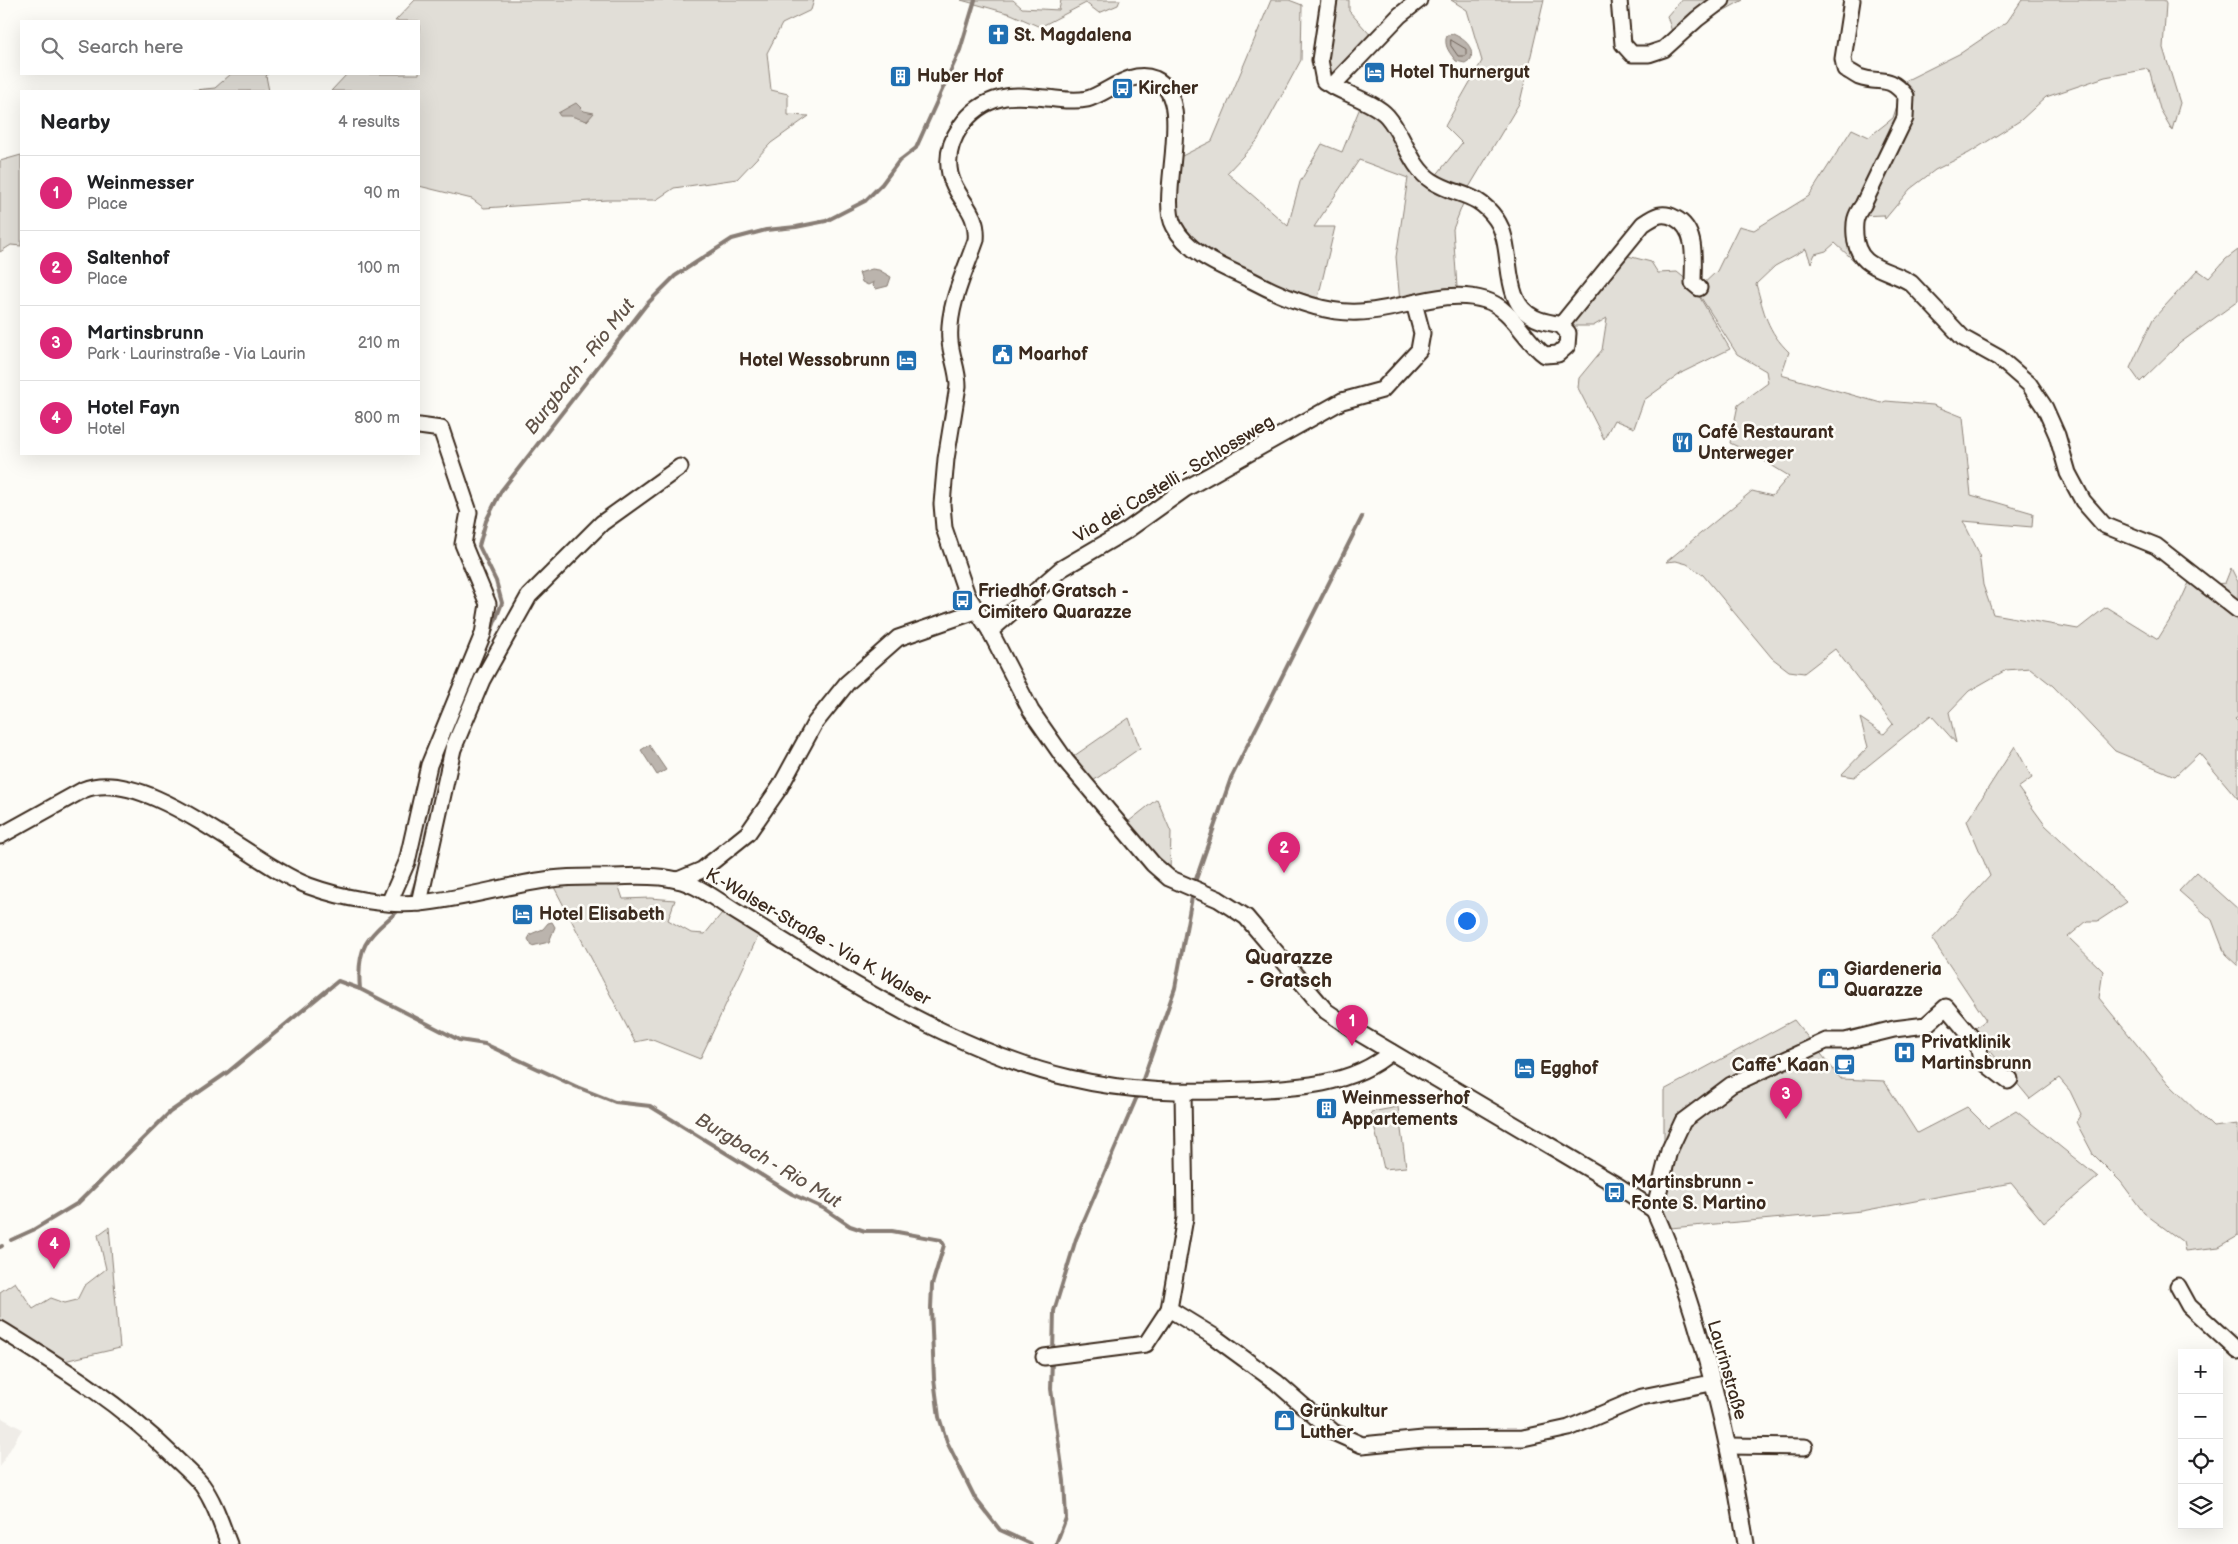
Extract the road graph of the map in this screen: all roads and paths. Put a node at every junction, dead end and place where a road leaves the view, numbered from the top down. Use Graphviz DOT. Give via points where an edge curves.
graph roads {
  1 [pos="1329,0"];
  2 [pos="1419,0"];
  3 [pos="1619,0"];
  4 [pos="1722,0"];
  5 [pos="1852,0"];
  6 [pos="1332,86"];
  7 [pos="1699,288"];
  8 [pos="1414,303"];
  9 [pos="1561,324"];
  10 [pos="420,426"];
  11 [pos="680,467"];
  12 [pos="2238,610"];
  13 [pos="976,611"];
  14 [pos="990,631"];
  15 [pos="0,836"];
  16 [pos="678,880"];
  17 [pos="389,903"];
  18 [pos="419,903"];
  19 [pos="1390,1052"];
  20 [pos="2010,1079"];
  21 [pos="1183,1093"];
  22 [pos="1654,1210"];
  23 [pos="2178,1286"];
  24 [pos="1169,1309"];
  25 [pos="0,1329"];
  26 [pos="2238,1351"];
  27 [pos="1051,1356"];
  28 [pos="1711,1382"];
  29 [pos="1728,1446"];
  30 [pos="1805,1447"];
  31 [pos="229,1544"];
  32 [pos="1746,1544"];
  1 -- 6 [label="street" via="1320,60 1324,81"];
  2 -- 6 [label="street" via="1400,15"];
  3 -- 4 [label="street" via="1623,44 1632,54 1649,54 1664,49"];
  5 -- 12 [label="street" via="1843,59 1846,69 1860,78 1882,79 1897,85 1906,96 1905,118 1855,216 1855,245 1865,260 1911,283 1963,338 1999,358 2029,384 2045,408 2068,473 2083,501 2104,525 2156,546"];
  6 -- 9 [label="street" via="1380,108 1418,166 1431,180 1475,198 1487,208 1505,240 1515,296 1534,318"];
  7 -- 9 [label="street" via="1693,283 1690,233 1680,220 1666,214 1656,215 1643,224"];
  8 -- 9 [label="street" via="1443,297 1486,300 1504,311 1545,354 1558,354 1567,346 1568,333"];
  8 -- 13 [label="street" via="1360,312 1332,311 1253,282 1187,244 1172,225 1170,207 1175,130 1172,101 1166,87 1155,79 1140,76 1124,80 1088,98 1076,100 1025,96 998,98 976,110 953,139 949,161 950,176 975,219 977,230 951,315 950,341 958,386 942,504 944,528 967,595"];
  8 -- 14 [label="street, Via dei Castelli - Schlossweg" via="1422,333 1419,350 1382,390 1342,401 1185,490 1126,531 1060,569"];
  10 -- 17 [label="street" via="441,429 469,512 463,544 488,604 483,634 429,765 407,862"];
  11 -- 18 [label="street" via="602,523 529,596 482,680 453,749"];
  13 -- 14 [label="street"];
  13 -- 16 [label="street" via="898,638 847,683 815,723 780,787 748,833 702,870"];
  14 -- 19 [label="street" via="1031,711 1066,761 1140,850 1169,878 1218,899 1246,918 1326,1011"];
  15 -- 17 [label="street, K.-Walser-Straße - Via K. Walser" via="83,790 96,785 110,785 150,795 308,885"];
  16 -- 18 [label="street, K.-Walser-Straße - Via K. Walser" via="634,876 554,878"];
  16 -- 21 [label="street, K.-Walser-Straße - Via K. Walser" via="706,893 838,975 996,1056 1070,1078"];
  17 -- 18 [label="street, K.-Walser-Straße - Via K. Walser"];
  19 -- 21 [label="street, K.-Walser-Straße - Via K. Walser" via="1376,1065 1339,1079 1285,1089"];
  19 -- 22 [label="street"];
  20 -- 22 [label="street" via="2008,1081 1981,1060 1978,1045 1946,1007 1926,1025 1845,1041 1826,1041 1731,1085 1682,1121 1669,1151"];
  21 -- 24 [label="street" via="1185,1218"];
  22 -- 28 [label="street, Laurinstraße" via="1686,1296"];
  23 -- 26 [label="street" via="2189,1306"];
  24 -- 27 [label="street" via="1146,1344"];
  24 -- 28 [label="street" via="1276,1382 1332,1432 1362,1445 1423,1439 1523,1438 1568,1428 1642,1397"];
  25 -- 31 [label="street" via="74,1374 163,1446 201,1484 216,1509"];
  28 -- 29 [label="street, Laurinstraße"];
  29 -- 30 [label="street"];
  29 -- 32 [label="street, Laurinstraße"];
}
